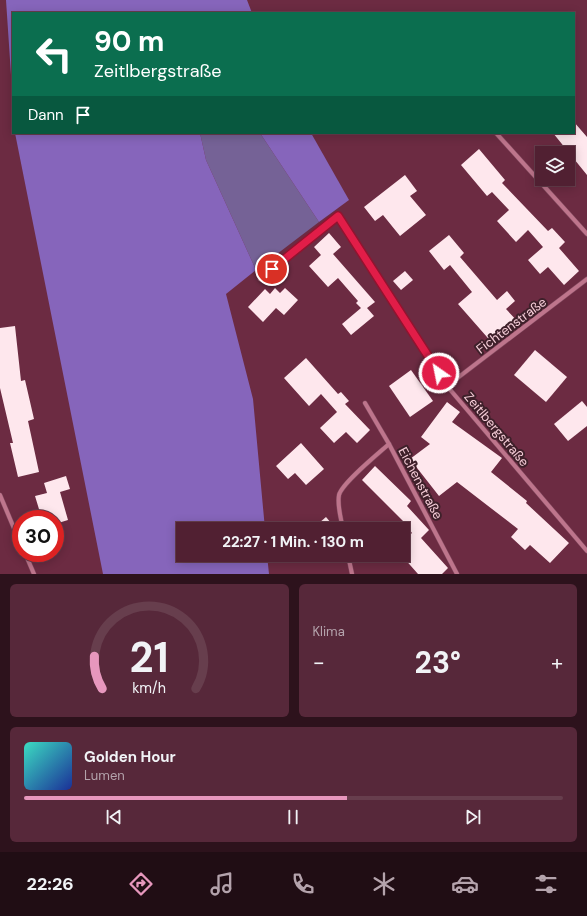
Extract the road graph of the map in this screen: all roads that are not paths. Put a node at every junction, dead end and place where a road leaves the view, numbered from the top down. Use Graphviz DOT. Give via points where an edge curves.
graph roads {
  1 [pos="497,134"];
  2 [pos="587,234"];
  3 [pos="260,279"];
  4 [pos="587,279"];
  5 [pos="447,386"];
  6 [pos="364,403"];
  7 [pos="389,444"];
  8 [pos="0,495"];
  9 [pos="342,522"];
  10 [pos="12,524"];
  11 [pos="587,551"];
  12 [pos="29,562"];
  13 [pos="349,562"];
  14 [pos="34,574"];
  15 [pos="352,574"];
  16 [pos="457,574"];
  1 -- 2 [label="street"];
  3 -- 5 [label="street, Zeitlbergstraße" via="338,216"];
  4 -- 5 [label="street, Fichtenstraße"];
  5 -- 11 [label="street, Zeitlbergstraße"];
  6 -- 7 [label="street, Eichenstraße"];
  7 -- 9 [label="street" via="351,479 340,493 338,505"];
  7 -- 16 [label="street, Eichenstraße"];
  8 -- 10 [label="street"];
  12 -- 14 [label="street"];
  13 -- 15 [label="street"];
}
